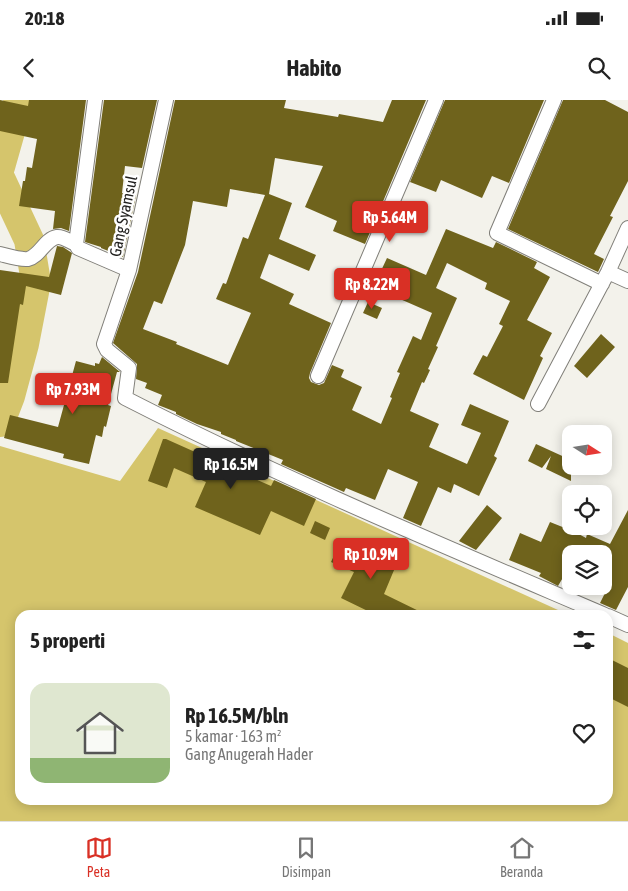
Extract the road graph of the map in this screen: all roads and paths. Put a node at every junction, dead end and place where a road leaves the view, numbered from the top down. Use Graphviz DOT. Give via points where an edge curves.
graph roads {
  1 [pos="96,100"];
  2 [pos="166,100"];
  3 [pos="436,100"];
  4 [pos="554,100"];
  5 [pos="628,228"];
  6 [pos="76,244"];
  7 [pos="0,254"];
  8 [pos="129,270"];
  9 [pos="605,278"];
  10 [pos="628,281"];
  11 [pos="318,376"];
  12 [pos="538,404"];
  13 [pos="594,610"];
  14 [pos="613,618"];
  15 [pos="628,625"];
  1 -- 6 [label="street"];
  2 -- 8 [label="street, Gang Syamsul"];
  3 -- 11 [label="street"];
  4 -- 9 [label="street" via="497,233"];
  5 -- 9 [label="street"];
  6 -- 7 [label="street" via="56,237 36,255 26,259"];
  6 -- 8 [label="street" via="78,248"];
  8 -- 13 [label="street, Gang Syamsul" via="104,344 128,368 125,398 425,538"];
  9 -- 10 [label="street"];
  9 -- 12 [label="street"];
  14 -- 15 [label="street"];
}
